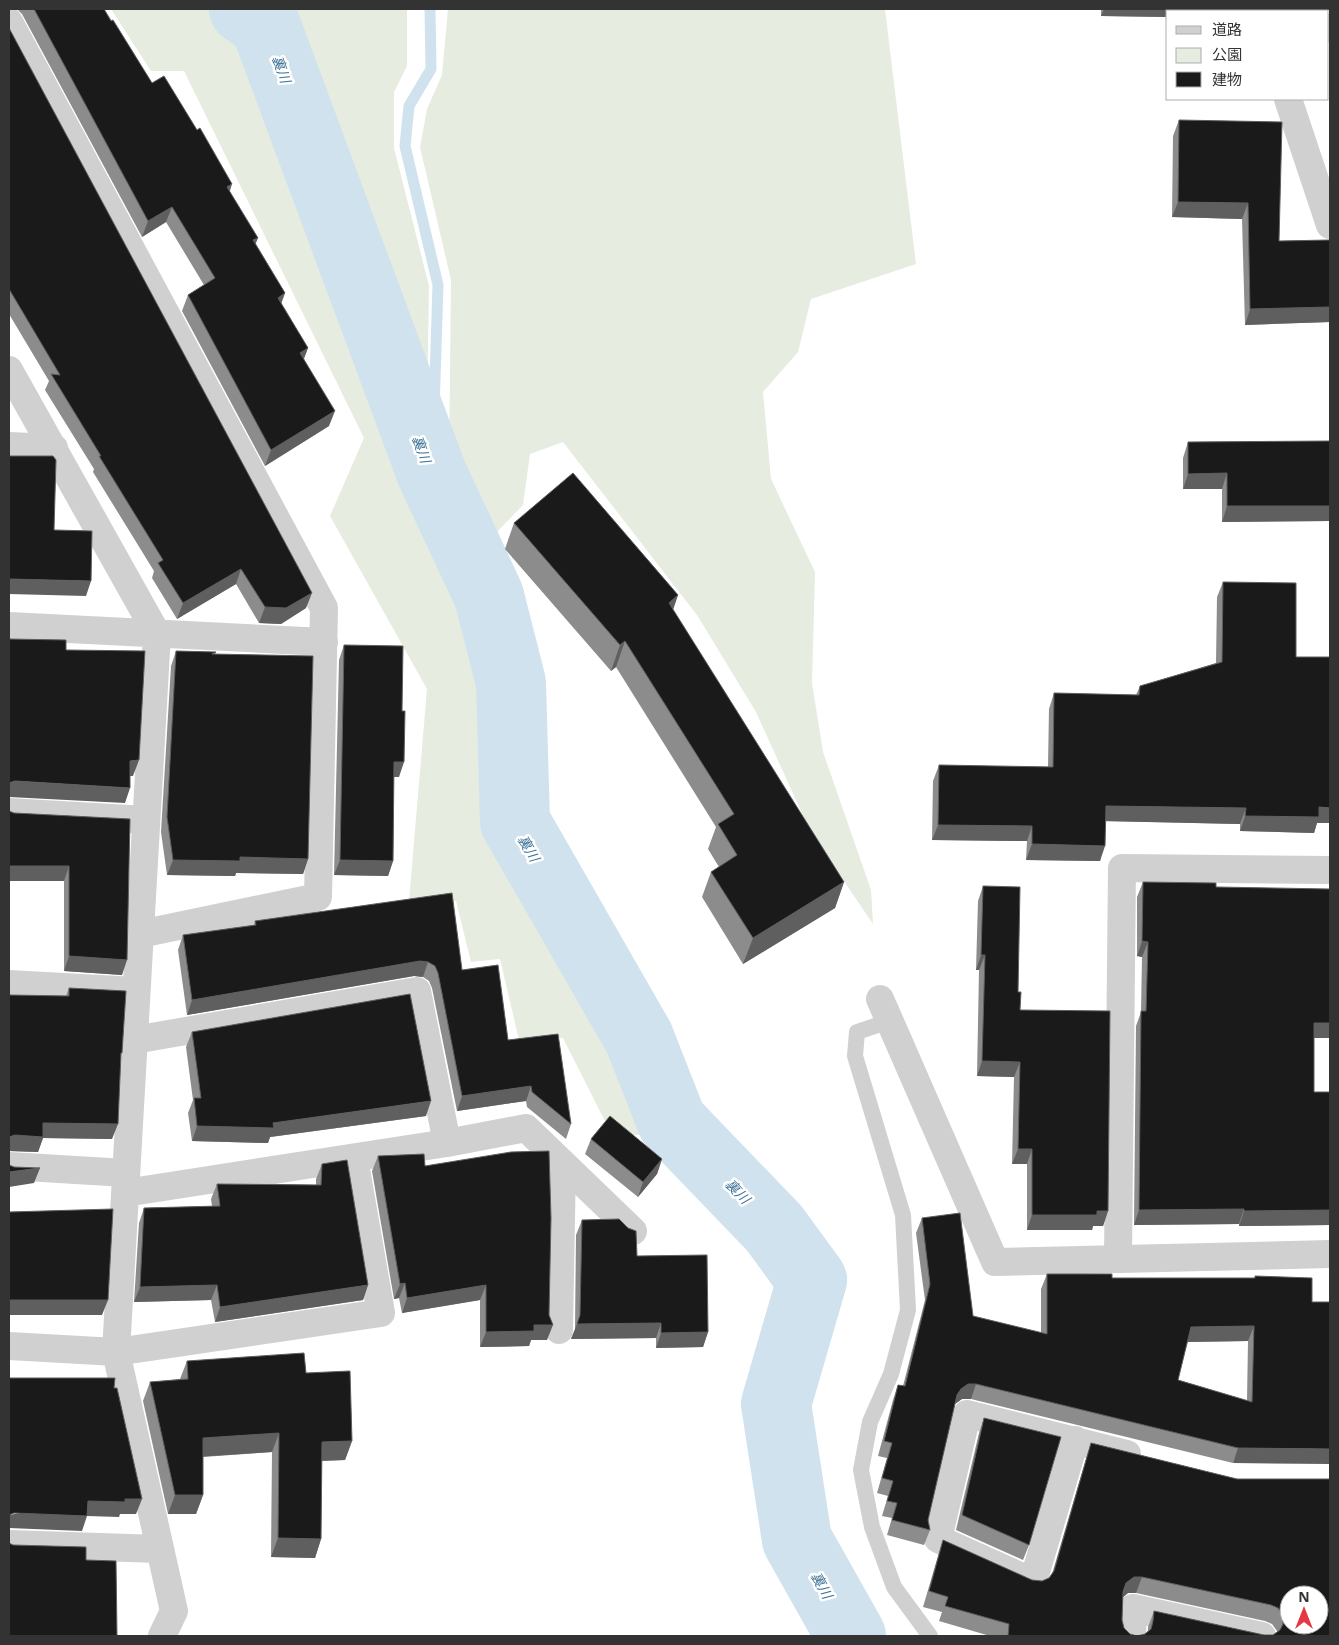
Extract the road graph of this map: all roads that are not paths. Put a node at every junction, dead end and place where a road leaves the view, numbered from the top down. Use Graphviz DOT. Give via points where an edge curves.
graph roads {
  1 [pos="9,22"];
  2 [pos="1288,100"];
  3 [pos="1330,224"];
  4 [pos="9,370"];
  5 [pos="9,446"];
  6 [pos="54,448"];
  7 [pos="9,626"];
  8 [pos="157,634"];
  9 [pos="324,642"];
  10 [pos="9,812"];
  11 [pos="146,820"];
  12 [pos="1330,870"];
  13 [pos="140,934"];
  14 [pos="9,984"];
  15 [pos="136,991"];
  16 [pos="885,1010"];
  17 [pos="134,1040"];
  18 [pos="447,1143"];
  19 [pos="354,1158"];
  20 [pos="562,1163"];
  21 [pos="9,1166"];
  22 [pos="125,1183"];
  23 [pos="633,1231"];
  24 [pos="1330,1254"];
  25 [pos="1118,1260"];
  26 [pos="559,1330"];
  27 [pos="9,1346"];
  28 [pos="116,1352"];
  29 [pos="1074,1440"];
  30 [pos="1148,1459"];
  31 [pos="9,1544"];
  32 [pos="159,1550"];
  33 [pos="162,1636"];
  34 [pos="930,1636"];
  35 [pos="1132,1636"];
  36 [pos="1262,1636"];
  1 -- 9 [label="street" via="324,608"];
  2 -- 3 [label="street"];
  4 -- 6 [label="street"];
  5 -- 6 [label="street"];
  6 -- 8 [label="street"];
  7 -- 8 [label="street"];
  8 -- 9 [label="street"];
  8 -- 11 [label="street"];
  9 -- 13 [label="street" via="318,897"];
  10 -- 11 [label="street"];
  11 -- 13 [label="street"];
  12 -- 25 [label="street" via="1122,868"];
  13 -- 15 [label="street"];
  14 -- 15 [label="street"];
  15 -- 17 [label="street"];
  16 -- 25 [label="street" via="995,1262"];
  16 -- 34 [label="lane" via="857,1032 855,1056 903,1215 908,1310 890,1374 870,1422 861,1470 872,1527 894,1587"];
  17 -- 18 [label="street" via="417,991"];
  17 -- 22 [label="street"];
  18 -- 19 [label="street"];
  18 -- 20 [label="street" via="526,1128"];
  19 -- 22 [label="street"];
  19 -- 28 [label="street" via="381,1313"];
  20 -- 23 [label="street"];
  20 -- 26 [label="street"];
  21 -- 22 [label="street"];
  22 -- 28 [label="street"];
  24 -- 25 [label="street"];
  27 -- 28 [label="street"];
  28 -- 32 [label="street"];
  29 -- 29 [label="street" via="967,1414 938,1539 1033,1582"];
  29 -- 30 [label="street"];
  31 -- 32 [label="street"];
  32 -- 33 [label="street" via="174,1611"];
  35 -- 36 [label="street" via="1133,1608"];
}
